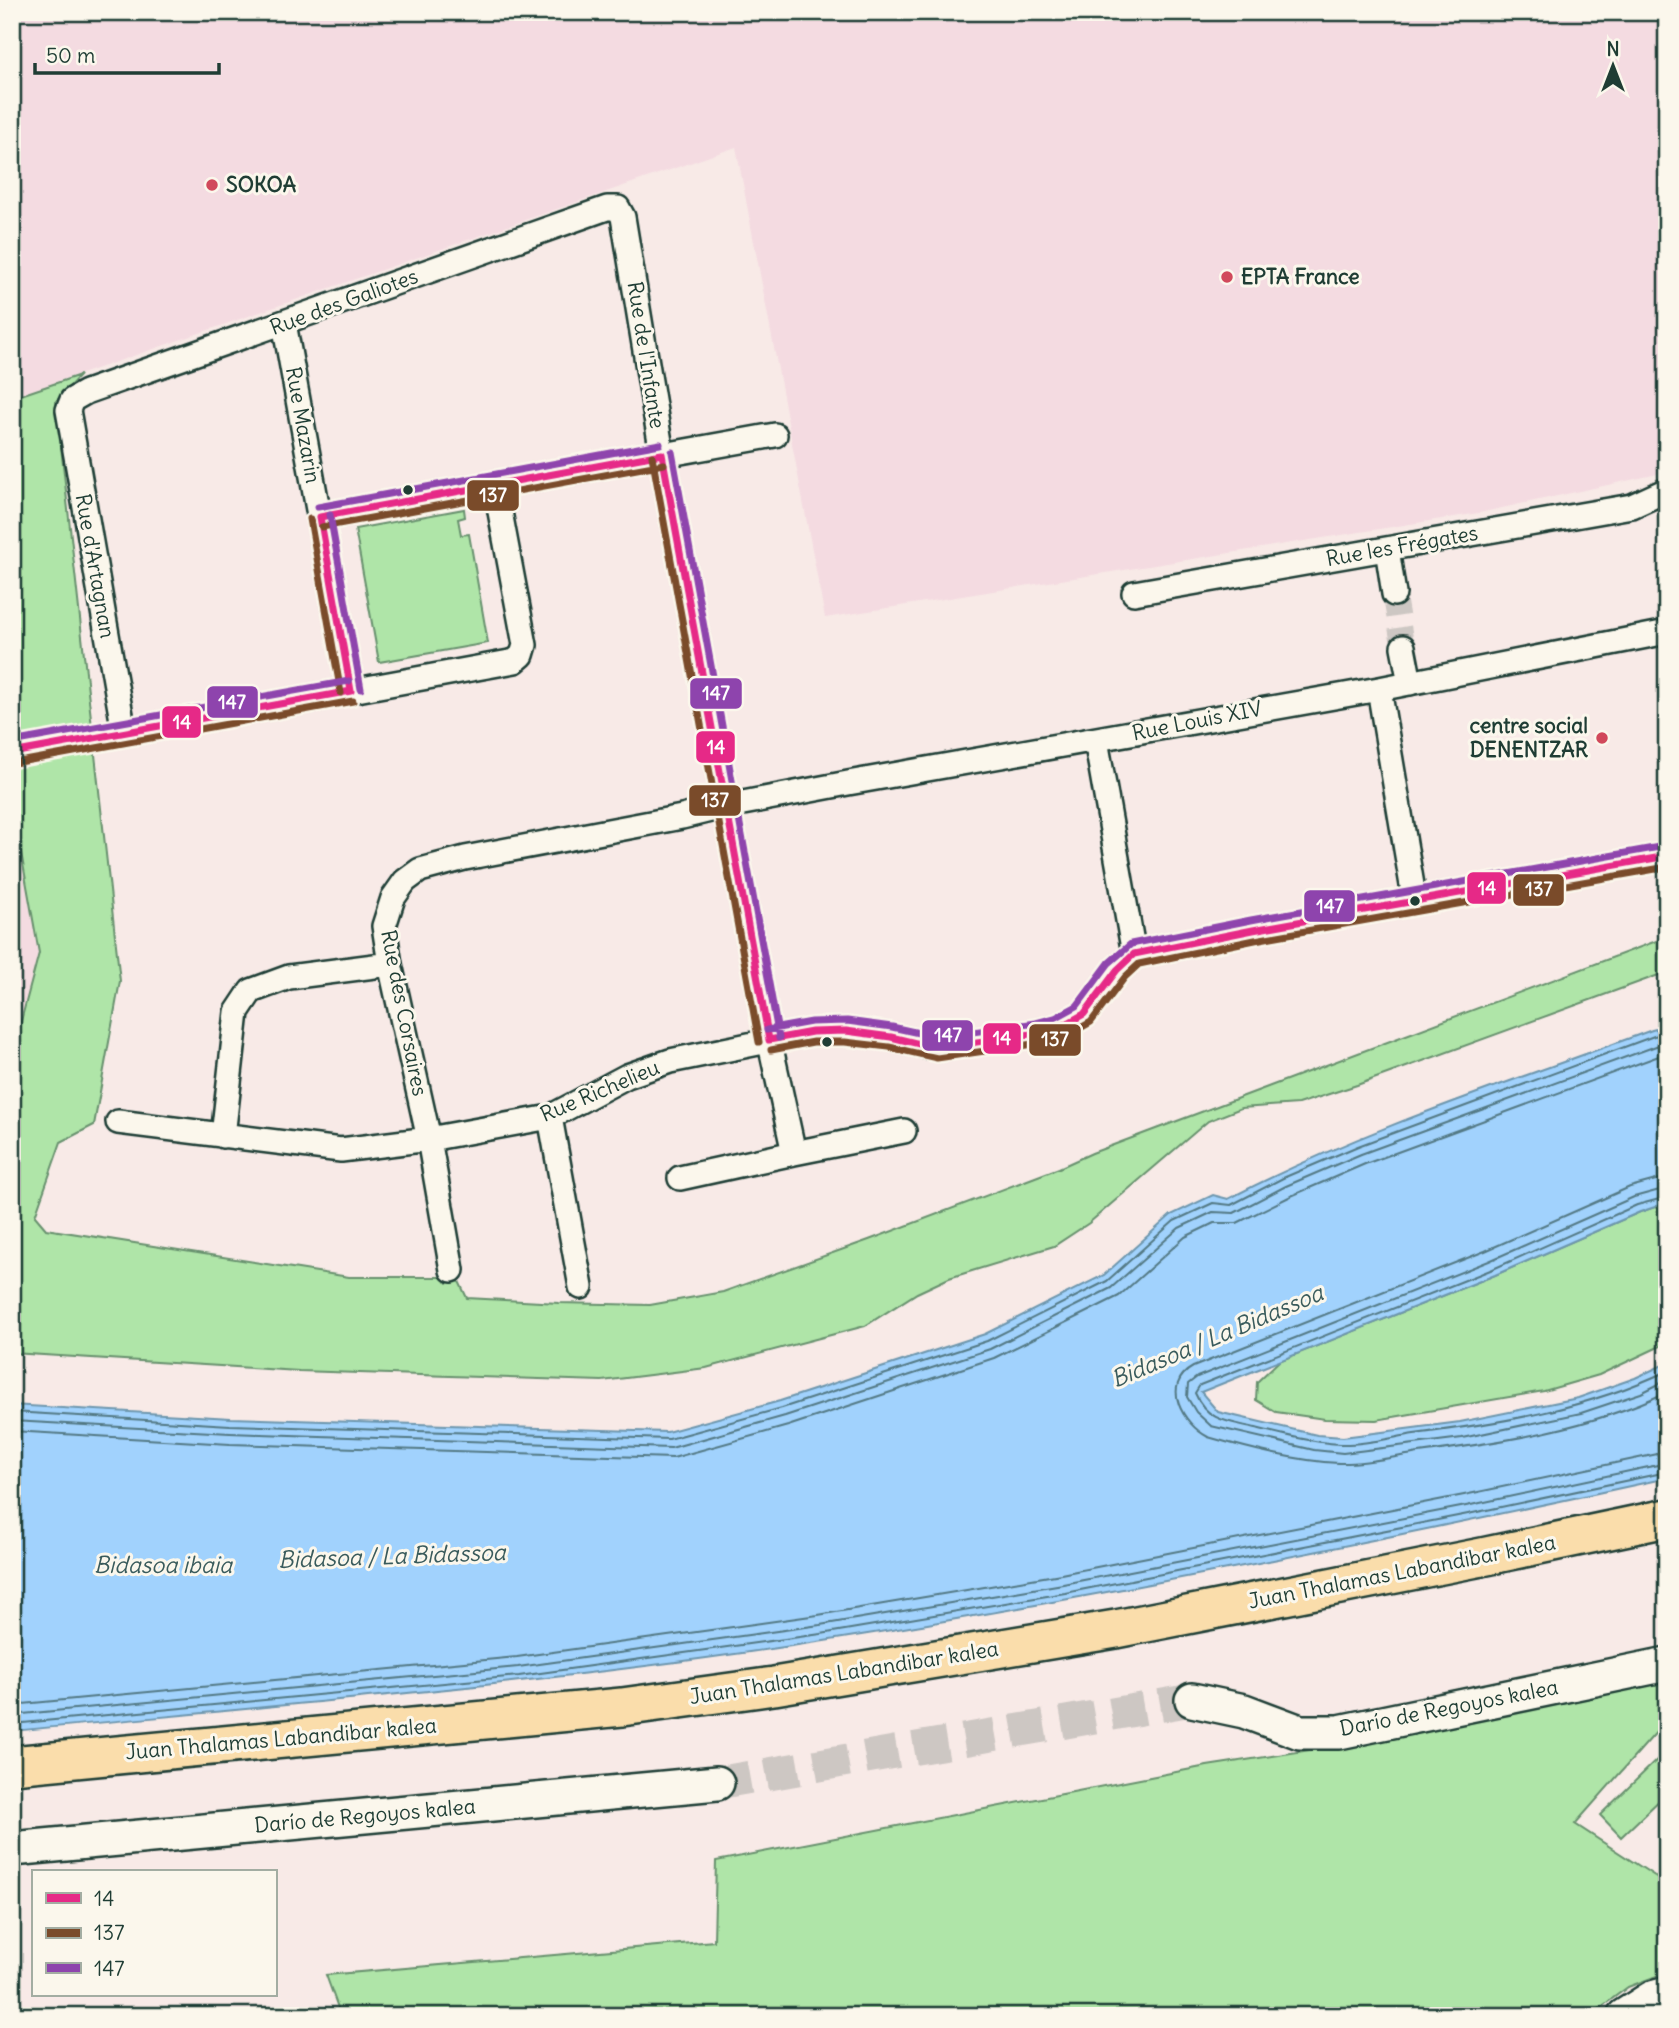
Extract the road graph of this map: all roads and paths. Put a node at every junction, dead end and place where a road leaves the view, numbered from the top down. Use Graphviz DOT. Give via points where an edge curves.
graph roads {
  1 [pos="618,208"];
  2 [pos="284,323"];
  3 [pos="72,400"];
  4 [pos="775,435"];
  5 [pos="662,454"];
  6 [pos="495,485"];
  7 [pos="1667,490"];
  8 [pos="320,517"];
  9 [pos="1387,549"];
  10 [pos="1134,593"];
  11 [pos="1394,594"];
  12 [pos="1667,632"];
  13 [pos="1403,647"];
  14 [pos="1410,683"];
  15 [pos="1379,689"];
  16 [pos="351,691"];
  17 [pos="124,732"];
  18 [pos="1096,740"];
  19 [pos="12,752"];
  20 [pos="727,806"];
  21 [pos="1667,856"];
  22 [pos="1415,903"];
  23 [pos="1134,954"];
  24 [pos="390,964"];
  25 [pos="769,1040"];
  26 [pos="550,1117"];
  27 [pos="118,1122"];
  28 [pos="904,1131"];
  29 [pos="223,1136"];
  30 [pos="429,1139"];
  31 [pos="794,1153"];
  32 [pos="680,1178"];
  33 [pos="452,1270"];
  34 [pos="581,1287"];
  35 [pos="1667,1517"];
  36 [pos="1667,1664"];
  37 [pos="1192,1700"];
  38 [pos="12,1765"];
  39 [pos="717,1783"];
  40 [pos="12,1849"];
  41 [pos="1667,1994"];
  42 [pos="1624,2016"];
  1 -- 2 [label="street, Rue des Galiotes" via="607,208"];
  1 -- 5 [label="street, Rue de l'Infante" via="624,216"];
  2 -- 3 [label="street, Rue des Galiotes"];
  2 -- 8 [label="street, Rue Mazarin"];
  3 -- 17 [label="street, Rue d'Artagnan" via="68,410"];
  4 -- 5 [label="street"];
  5 -- 6 [label="street"];
  5 -- 20 [label="street, Rue de l'Infante"];
  6 -- 8 [label="street"];
  6 -- 16 [label="street" via="525,645 522,655 515,661"];
  7 -- 9 [label="street, Rue les Frégates" via="1632,506"];
  8 -- 16 [label="street, Rue Mazarin"];
  9 -- 10 [label="street, Rue les Frégates"];
  9 -- 11 [label="street"];
  12 -- 14 [label="street, Rue Louis XIV"];
  13 -- 14 [label="street"];
  14 -- 15 [label="street, Rue Louis XIV"];
  15 -- 18 [label="street, Rue Louis XIV"];
  15 -- 22 [label="street"];
  16 -- 17 [label="street"];
  17 -- 19 [label="street"];
  18 -- 20 [label="street, Rue Louis XIV"];
  18 -- 23 [label="street"];
  20 -- 24 [label="street, Rue des Corsaires" via="420,870 393,898 384,926"];
  20 -- 25 [label="street, Rue de l'Infante"];
  21 -- 22 [label="street"];
  22 -- 23 [label="street"];
  23 -- 25 [label="street, Rue Richelieu" via="1084,1014 1038,1033 936,1048 846,1031"];
  24 -- 29 [label="street" via="289,977 251,991 237,1012"];
  24 -- 30 [label="street, Rue des Corsaires"];
  25 -- 26 [label="street, Rue Richelieu" via="670,1061 627,1076"];
  25 -- 31 [label="street, Rue de l'Infante"];
  26 -- 30 [label="street, Rue Richelieu"];
  26 -- 34 [label="street"];
  27 -- 29 [label="street, Rue Richelieu"];
  28 -- 31 [label="street"];
  29 -- 30 [label="street, Rue Richelieu" via="341,1150"];
  30 -- 33 [label="street, Rue des Corsaires"];
  31 -- 32 [label="street"];
  35 -- 38 [label="main road, Juan Thalamas Labandibar kalea" via="1116,1629 774,1686 622,1707"];
  36 -- 37 [label="street, Darío de Regoyos kalea" via="1339,1732 1300,1732 1244,1711"];
  39 -- 40 [label="street, Darío de Regoyos kalea"];
  41 -- 42 [label="street"];
}
